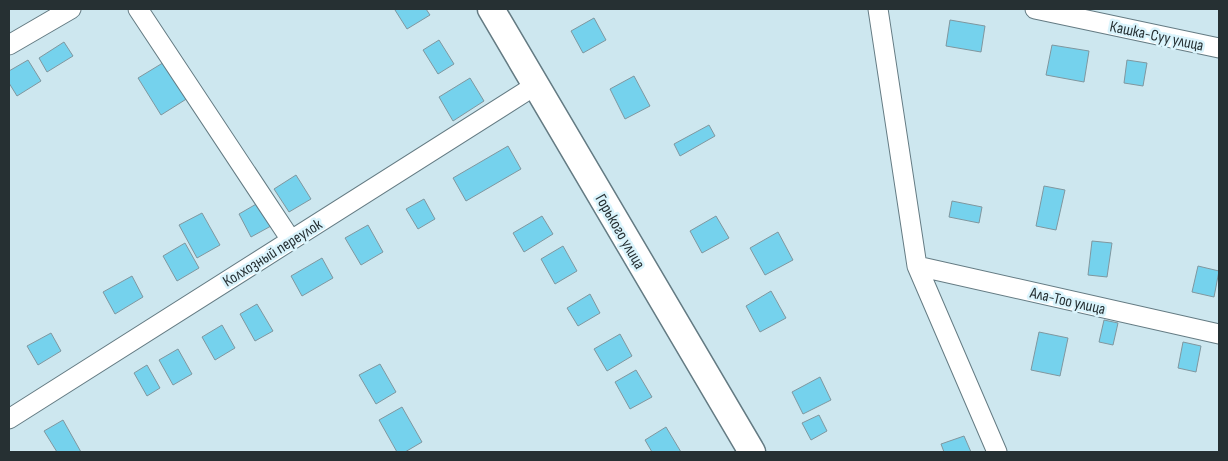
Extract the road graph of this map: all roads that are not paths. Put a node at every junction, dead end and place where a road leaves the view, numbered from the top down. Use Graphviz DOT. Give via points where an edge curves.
graph roads {
  1 [pos="71,9"];
  2 [pos="138,9"];
  3 [pos="491,9"];
  4 [pos="878,9"];
  5 [pos="1035,9"];
  6 [pos="9,45"];
  7 [pos="1219,48"];
  8 [pos="536,85"];
  9 [pos="291,240"];
  10 [pos="917,266"];
  11 [pos="1219,334"];
  12 [pos="9,419"];
  13 [pos="752,452"];
  14 [pos="997,452"];
  1 -- 6 [label="street"];
  2 -- 9 [label="street"];
  3 -- 8 [label="street, Горького улица"];
  4 -- 10 [label="street"];
  5 -- 7 [label="street, Кашка-Суу улица"];
  8 -- 9 [label="street, Колхозный переулок"];
  8 -- 13 [label="street, Горького улица"];
  9 -- 12 [label="street, Колхозный переулок"];
  10 -- 11 [label="street, Ала-Тоо улица"];
  10 -- 14 [label="street"];
}
